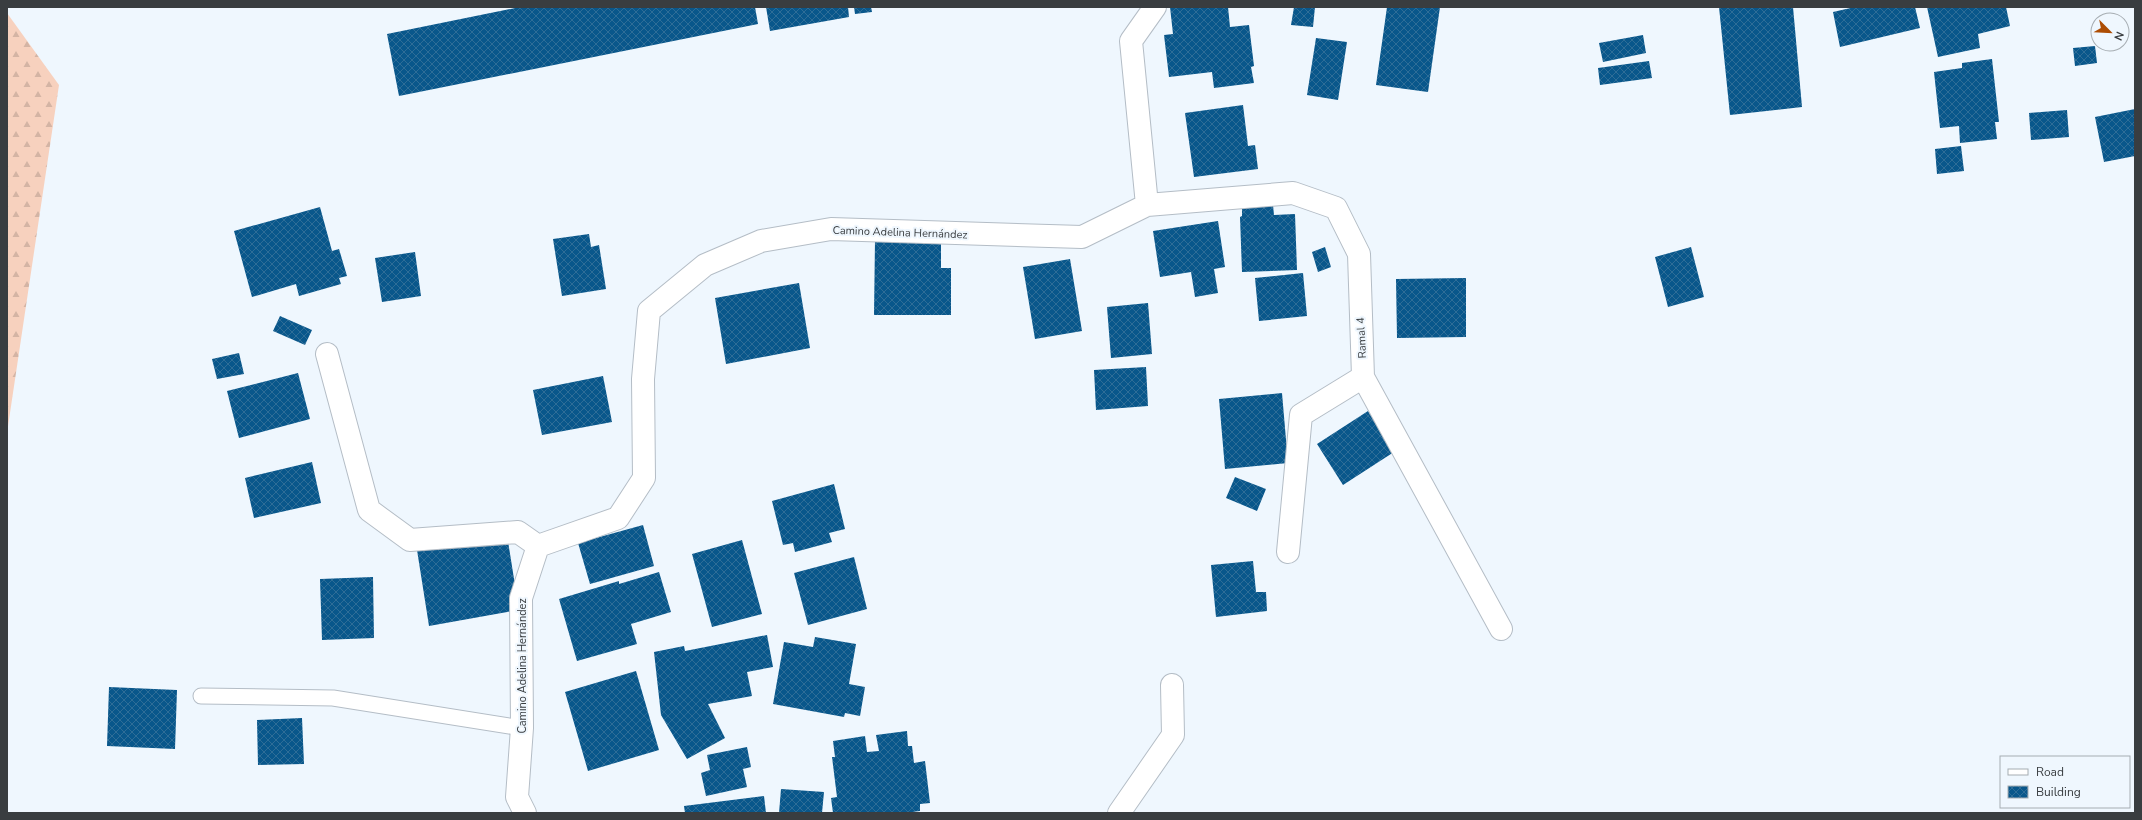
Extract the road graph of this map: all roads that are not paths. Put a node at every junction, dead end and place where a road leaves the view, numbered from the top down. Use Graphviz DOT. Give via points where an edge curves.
graph roads {
  1 [pos="1155,7"];
  2 [pos="1147,205"];
  3 [pos="327,354"];
  4 [pos="1363,377"];
  5 [pos="538,546"];
  6 [pos="1288,552"];
  7 [pos="1501,629"];
  8 [pos="1172,685"];
  9 [pos="202,696"];
  10 [pos="522,728"];
  11 [pos="525,813"];
  12 [pos="1119,813"];
  1 -- 2 [label="street" via="1130,41"];
  2 -- 4 [label="street, Ramal 4" via="1293,193 1336,208 1359,254"];
  2 -- 5 [label="street, Camino Adelina Hernández" via="1082,237 831,229 761,241 705,265 649,311 643,379 644,478 618,518"];
  3 -- 5 [label="street" via="369,510 410,540 518,532"];
  4 -- 6 [label="street" via="1301,415"];
  4 -- 7 [label="street, Ramal 4"];
  5 -- 10 [label="street, Camino Adelina Hernández" via="521,598"];
  8 -- 12 [label="street" via="1173,735"];
  9 -- 10 [label="lane" via="333,698"];
  10 -- 11 [label="street, Camino Adelina Hernández" via="517,797"];
}
